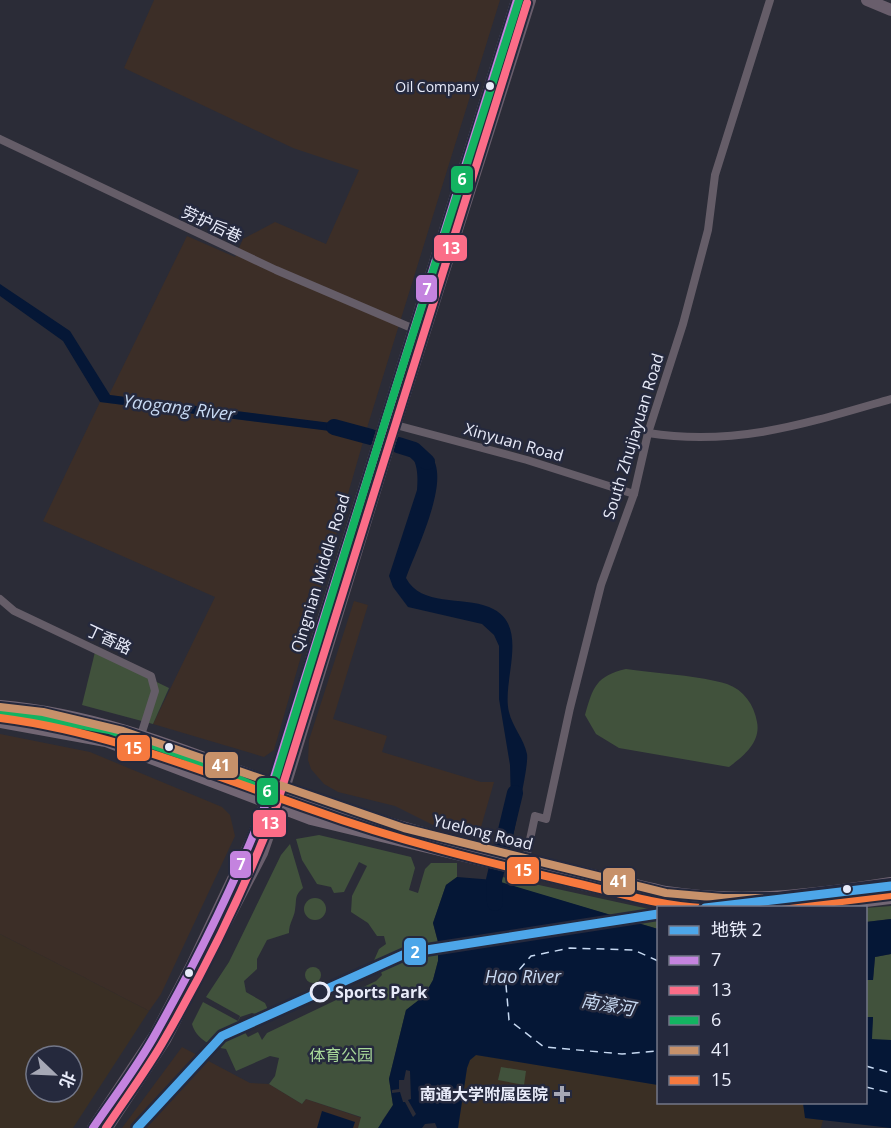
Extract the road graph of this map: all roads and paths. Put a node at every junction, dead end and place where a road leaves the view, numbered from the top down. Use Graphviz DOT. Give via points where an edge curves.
graph roads {
  1 [pos="517,0"];
  2 [pos="530,0"];
  3 [pos="770,0"];
  4 [pos="867,0"];
  5 [pos="891,10"];
  6 [pos="0,139"];
  7 [pos="414,329"];
  8 [pos="891,399"];
  9 [pos="390,423"];
  10 [pos="648,433"];
  11 [pos="634,495"];
  12 [pos="0,599"];
  13 [pos="0,708"];
  14 [pos="0,720"];
  15 [pos="141,735"];
  16 [pos="278,787"];
  17 [pos="272,805"];
  18 [pos="480,854"];
  19 [pos="519,863"];
  20 [pos="891,885"];
  21 [pos="891,897"];
  22 [pos="689,906"];
  23 [pos="817,906"];
  24 [pos="93,1128"];
  25 [pos="107,1128"];
  1 -- 7 [label="main road, Qingnian Middle Road"];
  2 -- 9 [label="main road, Qingnian Middle Road"];
  3 -- 10 [label="street, South Zhujiayuan Road" via="715,175 708,230"];
  4 -- 5 [label="main road"];
  6 -- 7 [label="street, 劳护后巷" via="276,270"];
  7 -- 9 [label="main road, Qingnian Middle Road"];
  8 -- 10 [label="street" via="815,421 731,438 680,438"];
  9 -- 11 [label="street, Xinyuan Road" via="527,460"];
  9 -- 16 [label="main road, Qingnian Middle Road"];
  10 -- 11 [label="street, South Zhujiayuan Road"];
  11 -- 19 [label="street, South Zhujiayuan Road" via="601,585 546,819 535,816"];
  12 -- 15 [label="street, 丁香路" via="15,611 151,675 155,691"];
  13 -- 15 [label="main road, Yuelong Road" via="90,722"];
  14 -- 17 [label="main road, Yuelong Road" via="106,740"];
  15 -- 16 [label="main road, Yuelong Road"];
  16 -- 17 [label="main road, Qingnian Middle Road"];
  16 -- 18 [label="main road, Yuelong Road"];
  17 -- 18 [label="main road, Yuelong Road" via="334,824"];
  17 -- 24 [label="main road, Qingnian Middle Road" via="155,1035"];
  17 -- 25 [label="main road, Qingnian Middle Road" via="262,853 200,975 165,1040"];
  18 -- 19 [label="main road, Yuelong Road"];
  19 -- 20 [label="main road, Yuelong Road" via="705,899 807,896"];
  19 -- 22 [label="main road, Yuelong Road"];
  21 -- 23 [label="main road"];
}
